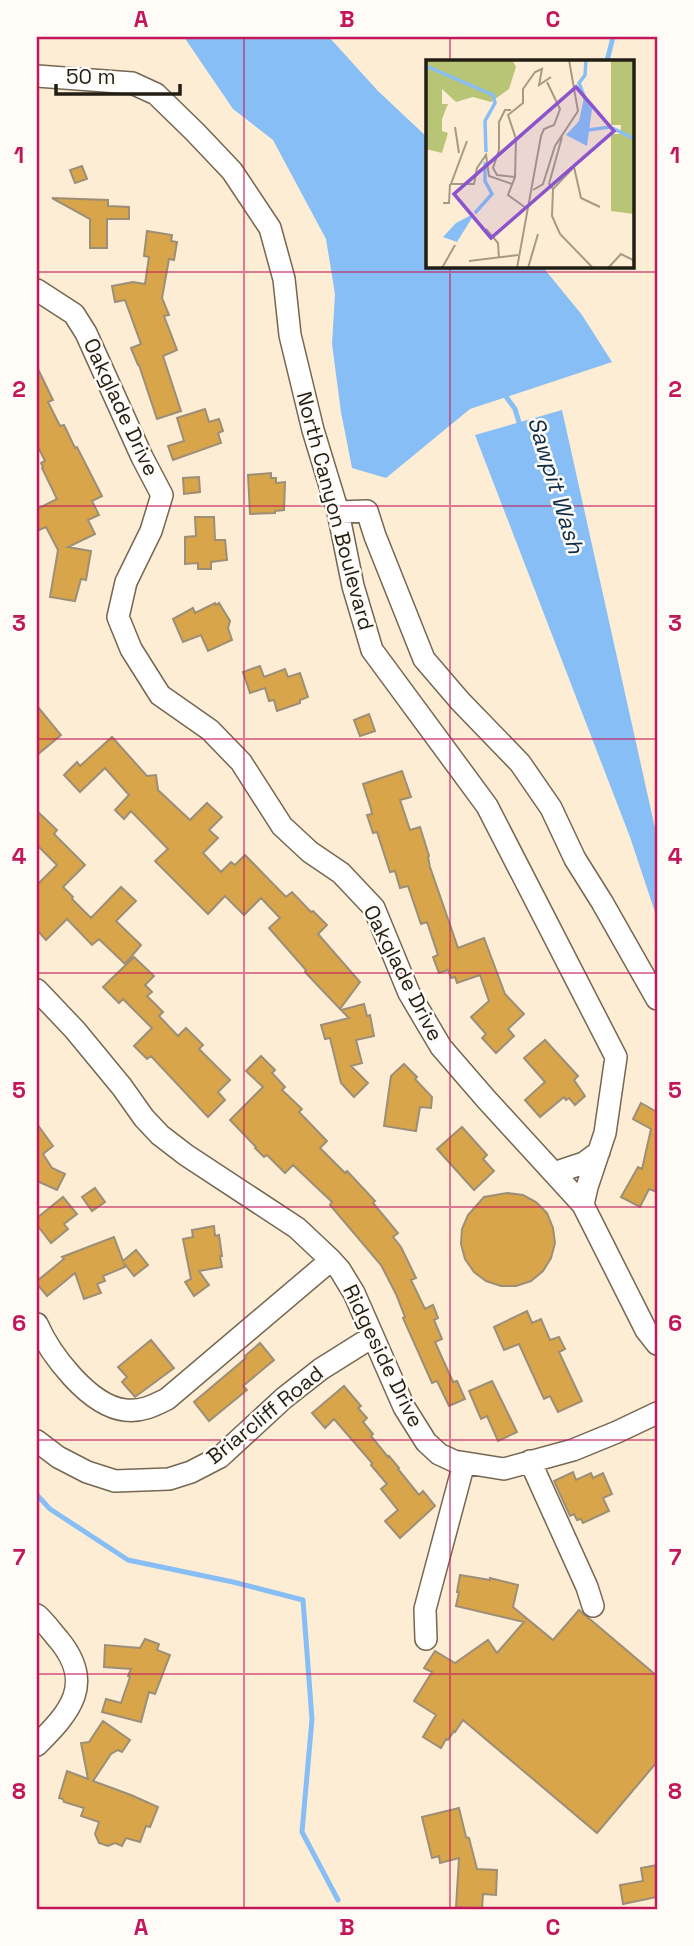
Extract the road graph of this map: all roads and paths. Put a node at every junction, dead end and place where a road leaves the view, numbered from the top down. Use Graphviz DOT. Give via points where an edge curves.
graph roads {
  1 [pos="37,76"];
  2 [pos="37,290"];
  3 [pos="338,512"];
  4 [pos="37,990"];
  5 [pos="657,999"];
  6 [pos="599,1152"];
  7 [pos="554,1173"];
  8 [pos="583,1205"];
  9 [pos="331,1260"];
  10 [pos="37,1324"];
  11 [pos="372,1338"];
  12 [pos="657,1344"];
  13 [pos="657,1413"];
  14 [pos="37,1441"];
  15 [pos="530,1461"];
  16 [pos="464,1463"];
  17 [pos="593,1606"];
  18 [pos="37,1615"];
  19 [pos="426,1639"];
  20 [pos="37,1745"];
  1 -- 3 [label="street, North Canyon Boulevard" via="132,83 156,94 232,171 270,228 284,279 293,347"];
  2 -- 7 [label="street, Oakglade Drive" via="74,314 86,333 162,495 151,531 125,582 118,617 131,649 160,695 210,730 241,762 282,827 341,873 374,908 409,993 441,1047"];
  3 -- 5 [label="street" via="367,511 424,659 520,763 551,808 575,859"];
  3 -- 6 [label="street, North Canyon Boulevard" via="372,650 488,806 616,1057"];
  4 -- 9 [label="street, Ridgeside Drive" via="160,1135 297,1228"];
  6 -- 7 [label="street" via="584,1163"];
  6 -- 8 [label="street, North Canyon Boulevard"];
  7 -- 8 [label="street, Oakglade Drive"];
  8 -- 12 [label="street"];
  9 -- 10 [label="street" via="167,1399 145,1409 123,1410 106,1404 81,1386"];
  9 -- 11 [label="street, Ridgeside Drive" via="354,1293"];
  11 -- 14 [label="street, Briarcliff Road" via="321,1368 220,1457 170,1479 115,1481 87,1472"];
  11 -- 16 [label="street, Ridgeside Drive" via="426,1442 439,1454"];
  13 -- 15 [label="street, Ridgeside Drive" via="573,1450"];
  15 -- 16 [label="street, Ridgeside Drive" via="504,1469"];
  15 -- 17 [label="street"];
  16 -- 19 [label="street" via="425,1609"];
  18 -- 20 [label="street" via="65,1647 76,1667 78,1684 70,1707"];
}
